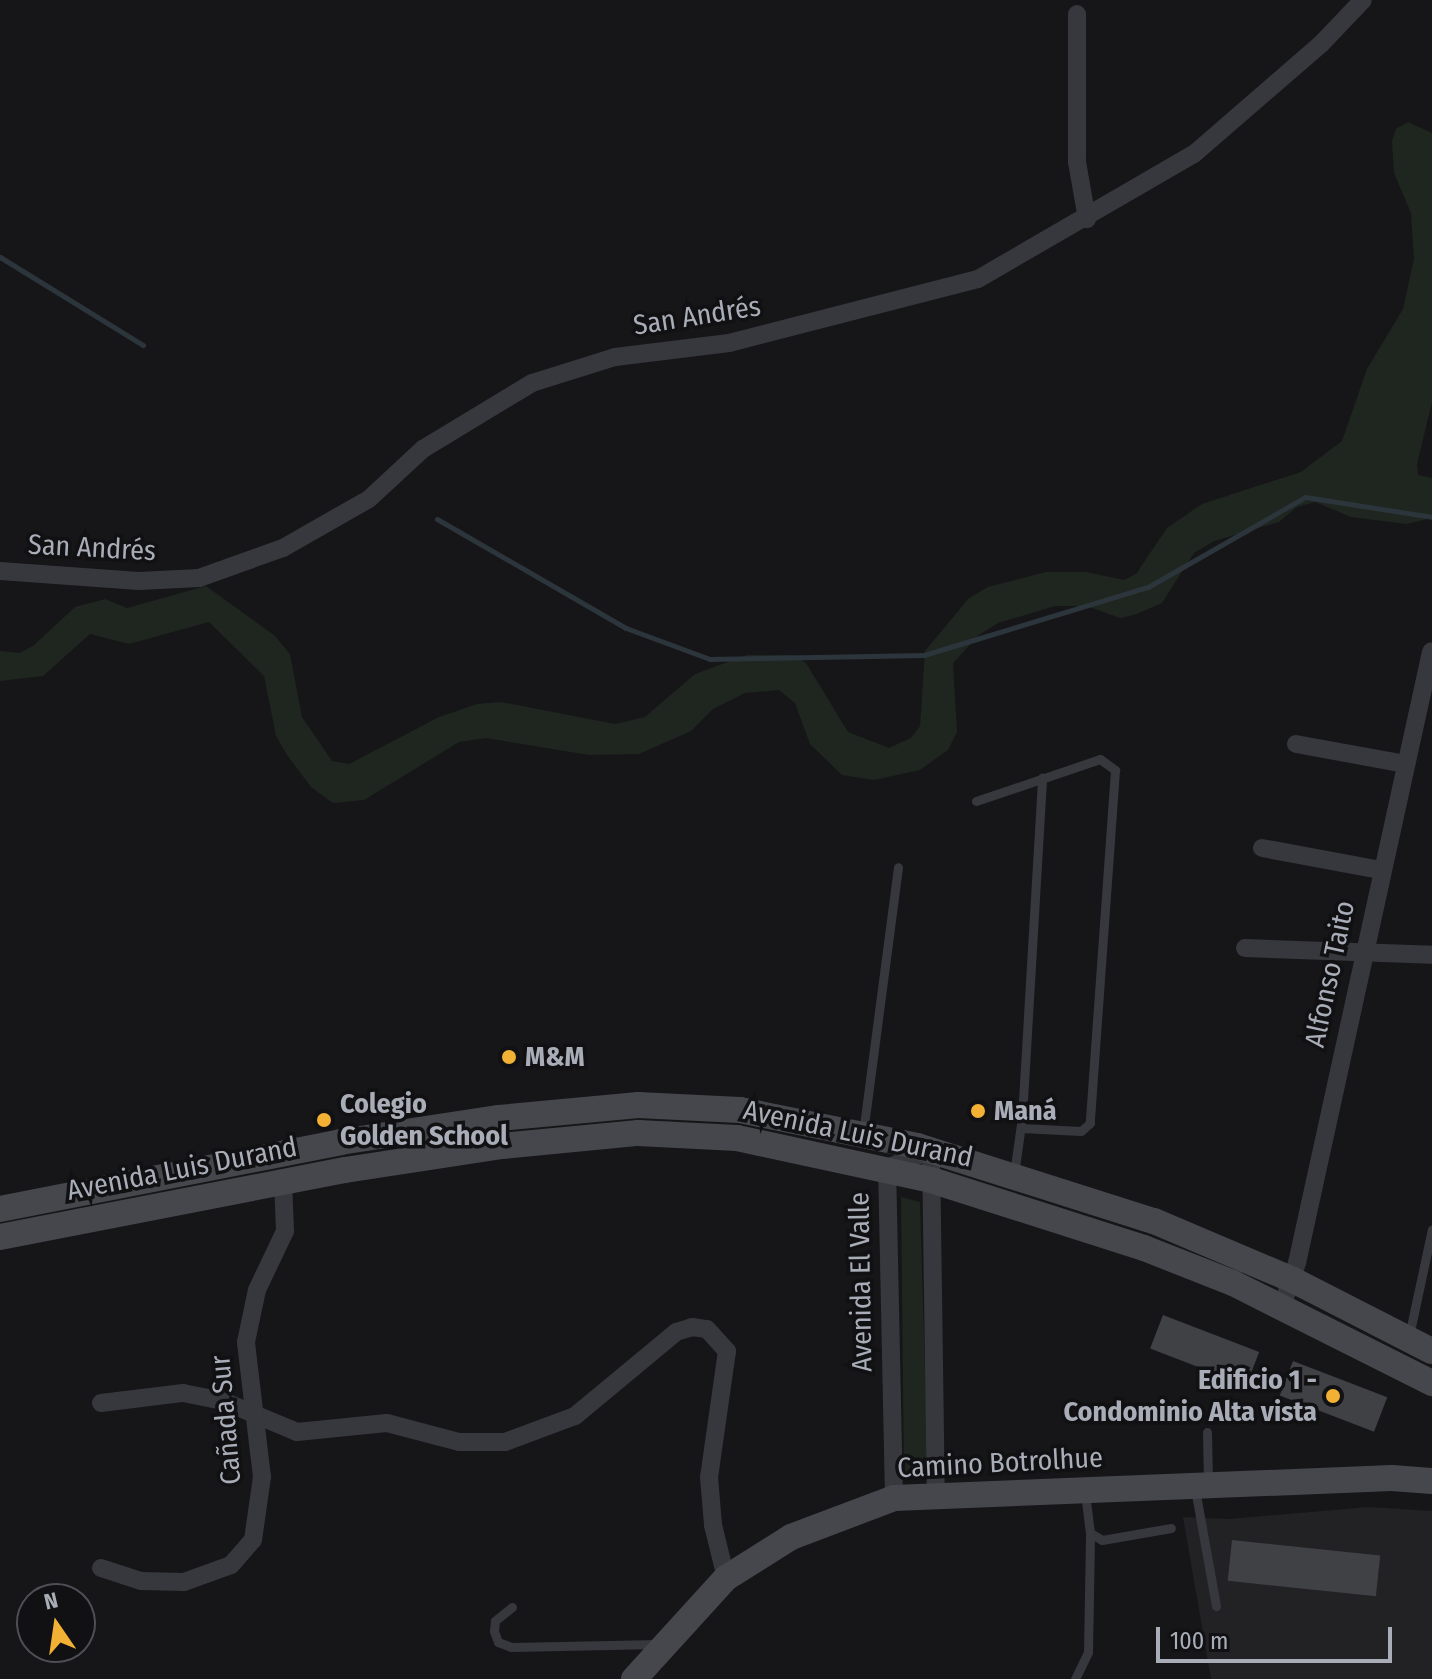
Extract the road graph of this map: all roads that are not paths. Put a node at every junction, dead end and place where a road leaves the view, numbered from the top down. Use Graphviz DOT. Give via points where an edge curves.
graph roads {
  1 [pos="1363,0"];
  2 [pos="1077,14"];
  3 [pos="1087,219"];
  4 [pos="0,571"];
  5 [pos="1431,652"];
  6 [pos="1296,744"];
  7 [pos="1406,764"];
  8 [pos="1042,778"];
  9 [pos="976,801"];
  10 [pos="1262,848"];
  11 [pos="898,867"];
  12 [pos="1381,870"];
  13 [pos="1245,948"];
  14 [pos="1363,953"];
  15 [pos="1432,955"];
  16 [pos="1021,1128"];
  17 [pos="863,1133"];
  18 [pos="931,1150"];
  19 [pos="887,1168"];
  20 [pos="1014,1174"];
  21 [pos="931,1180"];
  22 [pos="283,1182"];
  23 [pos="0,1209"];
  24 [pos="1432,1229"];
  25 [pos="0,1237"];
  26 [pos="1293,1280"];
  27 [pos="1282,1306"];
  28 [pos="1408,1339"];
  29 [pos="1432,1351"];
  30 [pos="1432,1383"];
  31 [pos="101,1403"];
  32 [pos="255,1416"];
  33 [pos="1207,1432"];
  34 [pos="1432,1481"];
  35 [pos="1201,1488"];
  36 [pos="1085,1490"];
  37 [pos="936,1493"];
  38 [pos="894,1498"];
  39 [pos="1171,1528"];
  40 [pos="1090,1533"];
  41 [pos="101,1568"];
  42 [pos="726,1578"];
  43 [pos="1216,1606"];
  44 [pos="512,1607"];
  45 [pos="666,1644"];
  46 [pos="634,1679"];
  47 [pos="1075,1679"];
  1 -- 3 [label="street, San Andrés" via="1322,43 1194,154"];
  2 -- 3 [label="street" via="1077,162"];
  3 -- 4 [label="street, San Andrés" via="978,279 729,343 615,357 532,383 423,449 369,499 283,548 199,578 139,581"];
  5 -- 7 [label="street, Alfonso Taito"];
  6 -- 7 [label="street"];
  7 -- 12 [label="street, Alfonso Taito"];
  8 -- 9 [label="lane"];
  8 -- 16 [label="lane"];
  8 -- 16 [label="lane" via="1100,759 1115,770 1090,1123 1081,1131"];
  10 -- 12 [label="street"];
  11 -- 17 [label="lane"];
  12 -- 14 [label="street, Alfonso Taito"];
  13 -- 14 [label="street"];
  14 -- 15 [label="street"];
  14 -- 26 [label="street, Alfonso Taito"];
  16 -- 20 [label="lane"];
  17 -- 18 [label="street, Avenida Luis Durand"];
  17 -- 23 [label="street, Avenida Luis Durand" via="729,1109 604,1107 340,1142"];
  18 -- 19 [label="street, Avenida El Valle"];
  18 -- 20 [label="street, Avenida Luis Durand"];
  18 -- 21 [label="street"];
  19 -- 21 [label="street, Avenida Luis Durand"];
  19 -- 22 [label="street, Avenida Luis Durand" via="737,1138 638,1133 502,1146"];
  19 -- 38 [label="street, Avenida El Valle"];
  20 -- 26 [label="street, Avenida Luis Durand" via="1200,1238"];
  21 -- 27 [label="street, Avenida Luis Durand" via="1144,1248"];
  21 -- 37 [label="street"];
  22 -- 25 [label="street, Avenida Luis Durand"];
  22 -- 32 [label="street, Cañada Sur" via="285,1231 257,1290 248,1328 247,1377"];
  24 -- 28 [label="lane"];
  26 -- 27 [label="street, Alfonso Taito"];
  26 -- 28 [label="street, Avenida Luis Durand"];
  27 -- 30 [label="street, Avenida Luis Durand"];
  28 -- 29 [label="street, Avenida Luis Durand"];
  31 -- 32 [label="street" via="183,1393 223,1401"];
  32 -- 41 [label="street, Cañada Sur" via="262,1477 259,1518 253,1540 240,1558 200,1578 168,1583"];
  32 -- 42 [label="street" via="297,1432 387,1423 459,1442 505,1442 575,1416 676,1332 707,1329 727,1351 709,1477 713,1525"];
  33 -- 35 [label="lane"];
  34 -- 35 [label="street, Camino Botrolhue" via="1392,1478"];
  35 -- 36 [label="street, Camino Botrolhue"];
  35 -- 43 [label="lane"];
  36 -- 37 [label="street, Camino Botrolhue"];
  36 -- 40 [label="lane"];
  37 -- 38 [label="street, Camino Botrolhue"];
  38 -- 42 [label="street, Camino Botrolhue" via="791,1537"];
  39 -- 40 [label="lane" via="1102,1540"];
  40 -- 47 [label="lane" via="1088,1652"];
  42 -- 45 [label="street, Camino Botrolhue"];
  44 -- 45 [label="lane" via="495,1621 494,1631 498,1642 511,1647"];
  45 -- 46 [label="street, Camino Botrolhue"];
}
